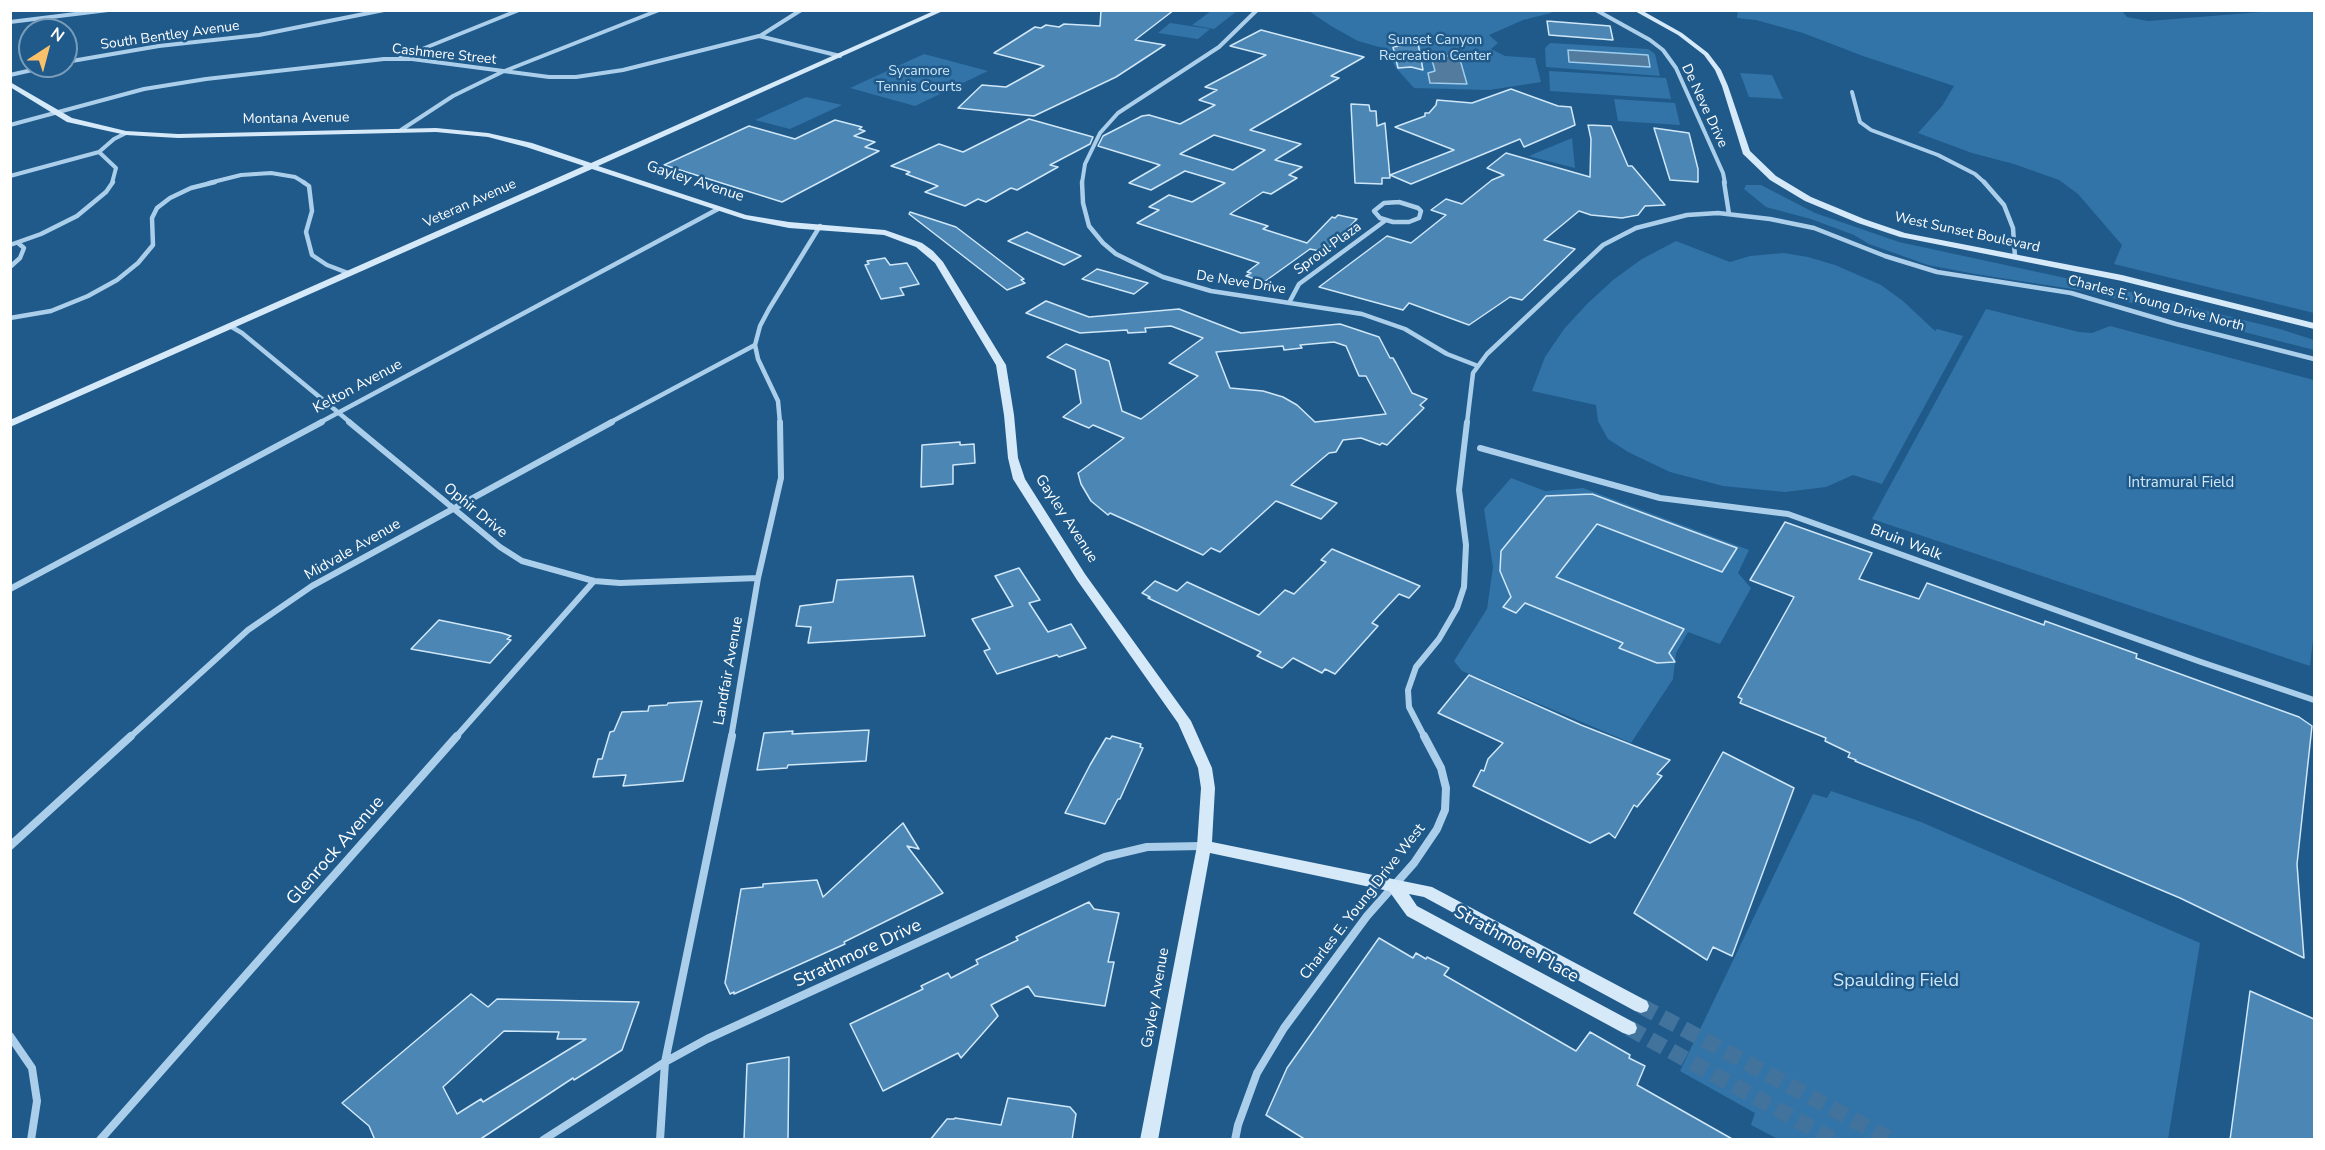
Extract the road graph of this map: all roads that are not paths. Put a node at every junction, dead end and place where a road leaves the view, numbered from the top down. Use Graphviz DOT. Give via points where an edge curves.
graph roads {
  1 [pos="52,10"];
  2 [pos="108,10"];
  3 [pos="384,10"];
  4 [pos="519,10"];
  5 [pos="659,10"];
  6 [pos="801,10"];
  7 [pos="942,10"];
  8 [pos="1257,10"];
  9 [pos="1596,10"];
  10 [pos="1636,10"];
  11 [pos="43,18"];
  12 [pos="759,36"];
  13 [pos="840,56"];
  14 [pos="398,58"];
  15 [pos="78,60"];
  16 [pos="502,72"];
  17 [pos="10,84"];
  18 [pos="1852,92"];
  19 [pos="55,113"];
  20 [pos="10,125"];
  21 [pos="401,130"];
  22 [pos="126,133"];
  23 [pos="99,152"];
  24 [pos="590,166"];
  25 [pos="10,176"];
  26 [pos="718,209"];
  27 [pos="1729,214"];
  28 [pos="1386,220"];
  29 [pos="820,226"];
  30 [pos="18,243"];
  31 [pos="10,245"];
  32 [pos="2015,257"];
  33 [pos="10,267"];
  34 [pos="348,273"];
  35 [pos="1290,301"];
  36 [pos="10,318"];
  37 [pos="230,326"];
  38 [pos="2314,326"];
  39 [pos="755,345"];
  40 [pos="2314,359"];
  41 [pos="1478,366"];
  42 [pos="337,412"];
  43 [pos="10,424"];
  44 [pos="1480,448"];
  45 [pos="452,508"];
  46 [pos="758,578"];
  47 [pos="594,581"];
  48 [pos="10,589"];
  49 [pos="2314,700"];
  50 [pos="10,846"];
  51 [pos="1204,846"];
  52 [pos="1394,886"];
  53 [pos="1641,1006"];
  54 [pos="1629,1028"];
  55 [pos="10,1036"];
  56 [pos="665,1062"];
  57 [pos="31,1140"];
  58 [pos="100,1140"];
  59 [pos="543,1140"];
  60 [pos="660,1140"];
  61 [pos="1149,1140"];
  62 [pos="1235,1140"];
  1 -- 11 [label="street"];
  2 -- 11 [label="street"];
  3 -- 15 [label="street, South Bentley Avenue" via="259,35"];
  4 -- 14 [label="street"];
  5 -- 16 [label="street"];
  6 -- 12 [label="street"];
  7 -- 13 [label="street, Veteran Avenue"];
  8 -- 35 [label="street, De Neve Drive" via="1219,46 1118,113 1106,126 1085,164 1083,203 1095,234 1116,254 1162,278 1211,291"];
  9 -- 27 [label="street, De Neve Drive" via="1650,40 1676,68 1723,173"];
  10 -- 32 [label="street, West Sunset Boulevard" via="1680,34 1713,62 1725,86 1746,152 1782,185 1826,208 1881,228"];
  12 -- 13 [label="street, Cashmere Street"];
  12 -- 16 [label="street, Cashmere Street" via="600,75 549,77"];
  13 -- 24 [label="street, Veteran Avenue"];
  14 -- 16 [label="street, Cashmere Street"];
  14 -- 19 [label="street, Cashmere Street" via="185,82"];
  16 -- 21 [label="street" via="453,96"];
  17 -- 19 [label="street, Montana Avenue"];
  18 -- 32 [label="street" via="1860,122 1871,130 1938,155 1975,174 1988,186 2004,205 2013,228"];
  19 -- 20 [label="street, Cashmere Street"];
  19 -- 22 [label="street, Montana Avenue" via="80,124"];
  21 -- 22 [label="street, Montana Avenue"];
  21 -- 24 [label="street, Montana Avenue" via="498,136"];
  22 -- 23 [label="street"];
  23 -- 25 [label="street"];
  23 -- 30 [label="street" via="116,168 114,181 106,192 77,216"];
  24 -- 26 [label="street, Gayley Avenue"];
  24 -- 34 [label="street, Veteran Avenue"];
  26 -- 29 [label="street, Gayley Avenue" via="769,222"];
  26 -- 42 [label="street, Kelton Avenue"];
  27 -- 40 [label="street, Charles E. Young Drive North" via="1794,223 1936,272 2071,293"];
  27 -- 41 [label="street, Charles E. Young Drive North" via="1672,217 1602,244"];
  28 -- 28 [label="street, Sproul Plaza" via="1374,211 1384,203 1407,203 1421,211 1415,220"];
  28 -- 35 [label="street, Sproul Plaza" via="1299,284"];
  29 -- 39 [label="street" via="769,309"];
  29 -- 51 [label="street, Gayley Avenue" via="864,229 902,238 930,253 944,271 1001,365 1018,479 1196,744 1208,788"];
  30 -- 31 [label="street"];
  30 -- 33 [label="street" via="24,248"];
  32 -- 38 [label="street, West Sunset Boulevard" via="2122,278"];
  34 -- 36 [label="street" via="312,255 306,232 312,211 309,186 295,177 271,173 241,175 191,188 157,208 152,218 153,245 117,280 51,311"];
  34 -- 37 [label="street, Veteran Avenue"];
  35 -- 41 [label="street, De Neve Drive" via="1387,322"];
  37 -- 42 [label="street, Ophir Drive"];
  37 -- 43 [label="street, Veteran Avenue"];
  39 -- 45 [label="street, Midvale Avenue"];
  39 -- 46 [label="street, Landfair Avenue" via="778,401 783,442 781,478"];
  41 -- 52 [label="street, Charles E. Young Drive West" via="1471,383 1459,490 1466,545 1464,587 1439,639 1416,667 1408,690 1409,706 1441,768 1446,788 1445,810 1437,829"];
  42 -- 45 [label="street, Ophir Drive"];
  42 -- 48 [label="street, Kelton Avenue"];
  44 -- 49 [label="street, Bruin Walk" via="1660,498 1788,514"];
  45 -- 47 [label="street, Ophir Drive" via="522,561"];
  45 -- 50 [label="street, Midvale Avenue" via="312,586 248,630"];
  46 -- 47 [label="street, Ophir Drive"];
  46 -- 56 [label="street, Landfair Avenue" via="733,730"];
  47 -- 58 [label="street, Glenrock Avenue"];
  51 -- 52 [label="street, Strathmore Place"];
  51 -- 56 [label="street, Strathmore Drive" via="1147,848 1105,857"];
  51 -- 61 [label="street, Gayley Avenue"];
  52 -- 53 [label="street, Strathmore Place" via="1426,891"];
  52 -- 54 [label="street, Strathmore Place" via="1412,911"];
  52 -- 62 [label="street, Charles E. Young Drive West" via="1284,1028 1257,1073"];
  55 -- 57 [label="street" via="32,1068 37,1101"];
  56 -- 59 [label="street, Strathmore Drive"];
  56 -- 60 [label="street, Landfair Avenue"];
}
